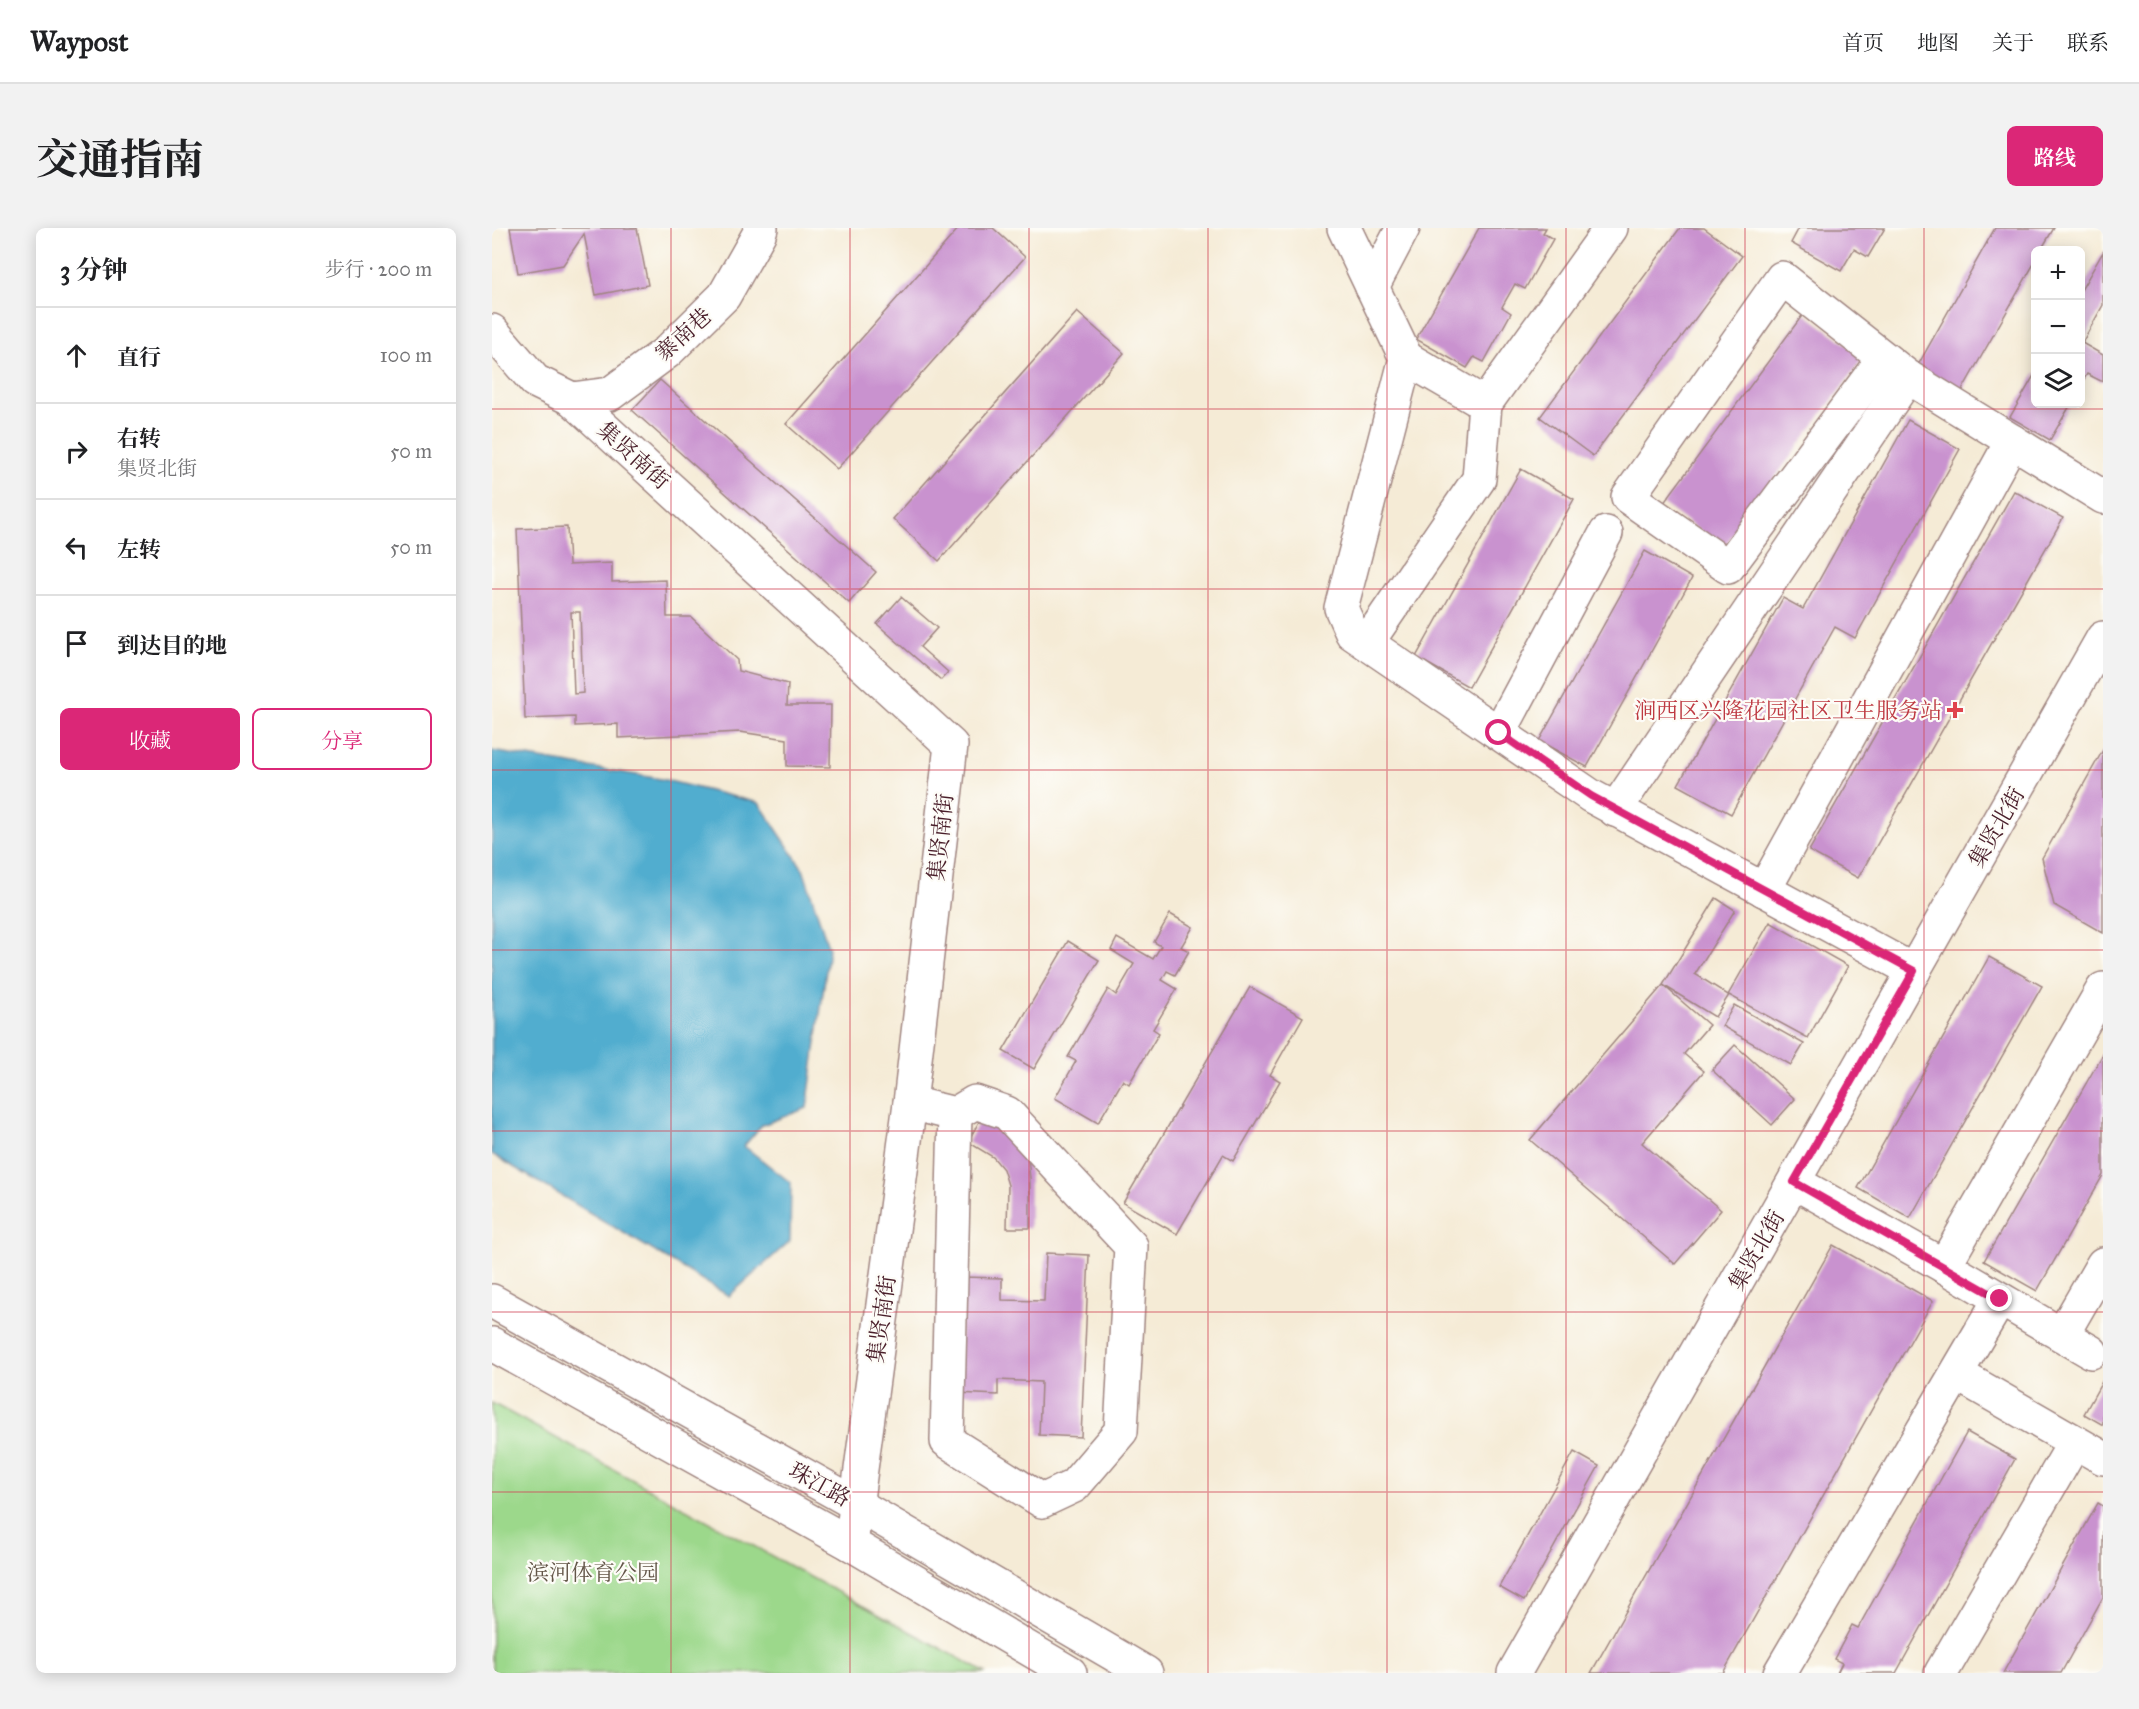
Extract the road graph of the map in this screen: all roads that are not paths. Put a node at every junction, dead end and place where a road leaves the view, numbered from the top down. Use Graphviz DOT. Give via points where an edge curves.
graph roads {
  1 [pos="761,228"];
  2 [pos="1344,228"];
  3 [pos="1403,228"];
  4 [pos="1611,228"];
  5 [pos="1372,287"];
  6 [pos="492,330"];
  7 [pos="1406,358"];
  8 [pos="1896,367"];
  9 [pos="572,399"];
  10 [pos="1485,404"];
  11 [pos="2012,441"];
  12 [pos="2103,497"];
  13 [pos="1606,533"];
  14 [pos="2103,638"];
  15 [pos="1367,643"];
  16 [pos="1499,733"];
  17 [pos="1615,810"];
  18 [pos="1764,890"];
  19 [pos="1914,971"];
  20 [pos="2103,989"];
  21 [pos="910,1103"];
  22 [pos="956,1114"];
  23 [pos="1794,1182"];
  24 [pos="2103,1264"];
  25 [pos="1944,1266"];
  26 [pos="2000,1299"];
  27 [pos="492,1301"];
  28 [pos="2062,1335"];
  29 [pos="492,1344"];
  30 [pos="2091,1352"];
  31 [pos="1957,1374"];
  32 [pos="2075,1442"];
  33 [pos="2103,1458"];
  34 [pos="856,1504"];
  35 [pos="851,1545"];
  36 [pos="1070,1673"];
  37 [pos="1146,1673"];
  38 [pos="1514,1673"];
  39 [pos="1780,1673"];
  40 [pos="1941,1673"];
  1 -- 9 [label="street, 寨南巷" via="724,297 667,352 610,394"];
  2 -- 5 [label="street"];
  3 -- 5 [label="street"];
  4 -- 10 [label="street"];
  5 -- 7 [label="street"];
  6 -- 9 [label="street, 集贤南街" via="535,381"];
  7 -- 10 [label="street"];
  7 -- 15 [label="street" via="1341,608 1352,633"];
  8 -- 8 [label="street" via="1782,278 1628,497 1728,567"];
  8 -- 11 [label="street"];
  8 -- 17 [label="street"];
  9 -- 21 [label="street, 集贤南街" via="951,745"];
  10 -- 15 [label="street" via="1479,479"];
  11 -- 12 [label="street"];
  11 -- 18 [label="street"];
  13 -- 16 [label="street"];
  14 -- 19 [label="street, 集贤北街"];
  15 -- 16 [label="street"];
  16 -- 17 [label="street"];
  17 -- 18 [label="street"];
  18 -- 19 [label="street"];
  19 -- 23 [label="street, 集贤北街"];
  20 -- 25 [label="street"];
  21 -- 22 [label="street"];
  21 -- 34 [label="street, 集贤南街"];
  22 -- 22 [label="street" via="946,1441 1042,1501 1074,1486 1121,1431 1131,1246 1006,1113 975,1102"];
  23 -- 25 [label="street"];
  23 -- 38 [label="street, 集贤北街"];
  24 -- 28 [label="street"];
  25 -- 26 [label="street"];
  26 -- 28 [label="street"];
  26 -- 31 [label="street"];
  27 -- 34 [label="street, 珠江路"];
  28 -- 30 [label="street"];
  29 -- 35 [label="street, 珠江路"];
  31 -- 32 [label="street"];
  31 -- 39 [label="street"];
  32 -- 33 [label="street"];
  32 -- 40 [label="street"];
  34 -- 35 [label="street, 集贤南街"];
  34 -- 37 [label="street, 珠江路"];
  35 -- 36 [label="street, 珠江路"];
}
